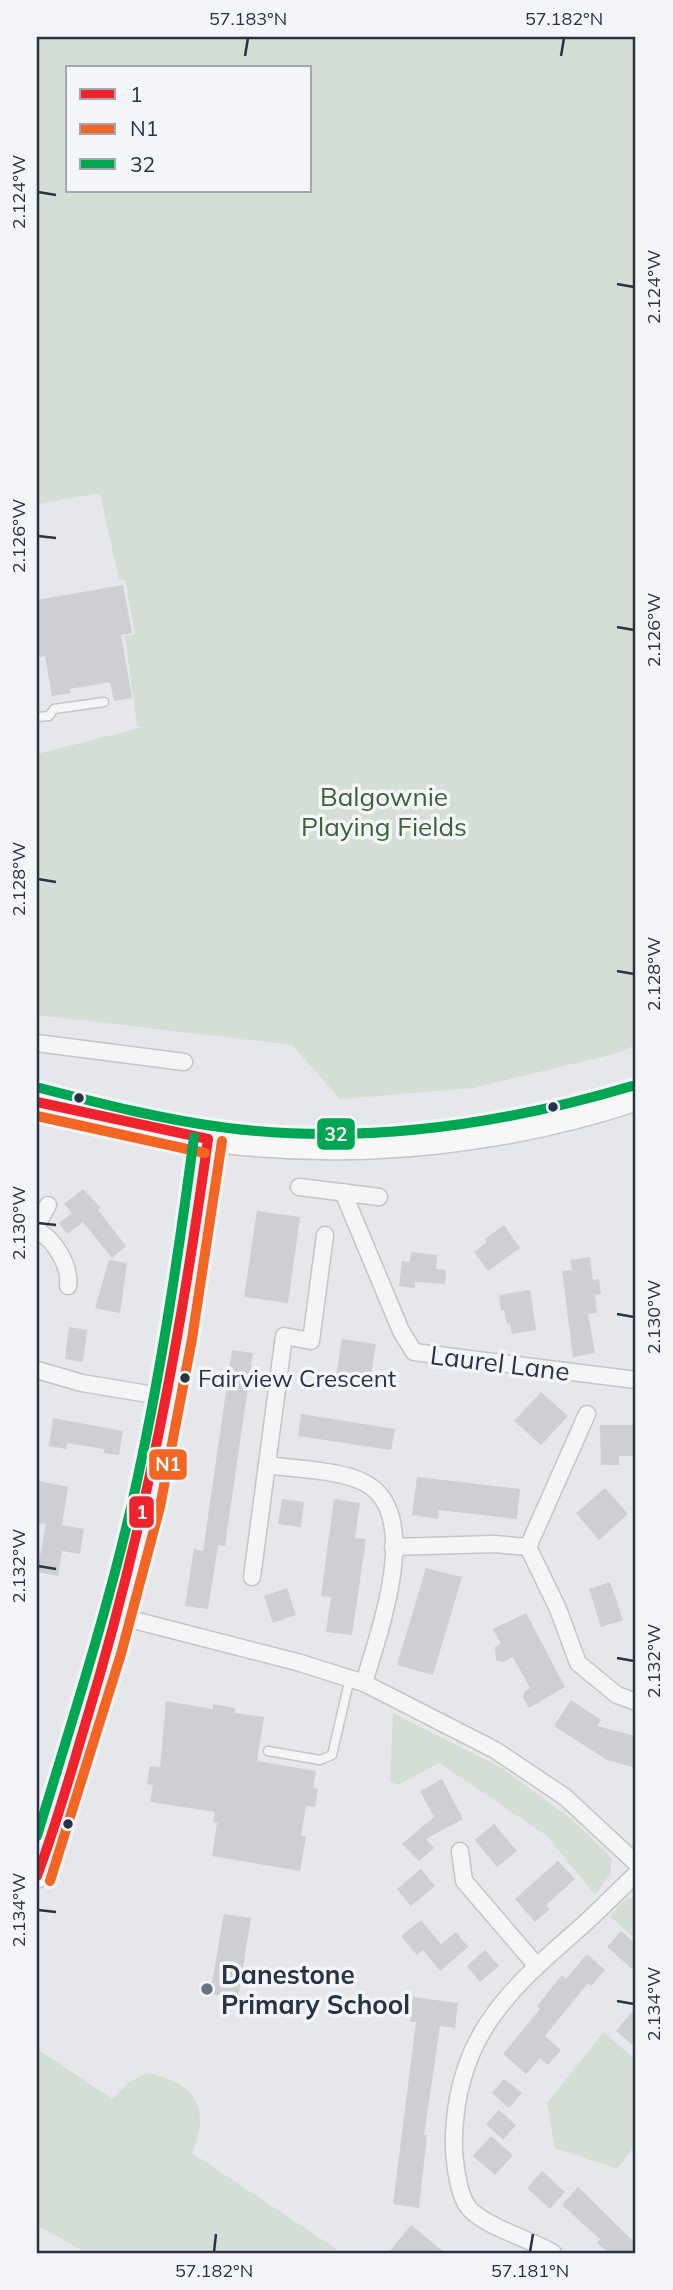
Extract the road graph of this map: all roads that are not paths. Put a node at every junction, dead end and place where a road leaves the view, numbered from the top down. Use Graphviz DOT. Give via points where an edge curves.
graph roads {
  1 [pos="104,702"];
  2 [pos="37,717"];
  3 [pos="37,1042"];
  4 [pos="184,1062"];
  5 [pos="636,1099"];
  6 [pos="37,1102"];
  7 [pos="208,1139"];
  8 [pos="299,1187"];
  9 [pos="343,1192"];
  10 [pos="379,1196"];
  11 [pos="48,1205"];
  12 [pos="37,1225"];
  13 [pos="37,1231"];
  14 [pos="326,1235"];
  15 [pos="68,1286"];
  16 [pos="38,1377"];
  17 [pos="636,1380"];
  18 [pos="166,1398"];
  19 [pos="587,1414"];
  20 [pos="267,1465"];
  21 [pos="393,1547"];
  22 [pos="528,1548"];
  23 [pos="252,1577"];
  24 [pos="118,1616"];
  25 [pos="357,1680"];
  26 [pos="636,1702"];
  27 [pos="268,1751"];
  28 [pos="460,1851"];
  29 [pos="636,1863"];
  30 [pos="636,1874"];
  31 [pos="37,1876"];
  32 [pos="536,1965"];
  33 [pos="553,2253"];
  1 -- 2 [label="lane" via="54,709 49,716"];
  3 -- 4 [label="street"];
  5 -- 7 [label="street" via="534,1127 425,1143 315,1147"];
  6 -- 7 [label="street"];
  7 -- 18 [label="street"];
  8 -- 9 [label="street"];
  9 -- 10 [label="street"];
  9 -- 17 [label="street, Laurel Lane" via="414,1352"];
  11 -- 12 [label="street"];
  13 -- 15 [label="street" via="62,1257"];
  14 -- 20 [label="street" via="311,1341 284,1336"];
  16 -- 18 [label="street"];
  18 -- 24 [label="street"];
  19 -- 22 [label="street"];
  20 -- 21 [label="street" via="363,1481 381,1494 393,1514"];
  20 -- 23 [label="street"];
  21 -- 22 [label="street" via="495,1544"];
  21 -- 25 [label="street" via="388,1599"];
  22 -- 26 [label="street" via="578,1662 617,1695"];
  24 -- 25 [label="street"];
  24 -- 31 [label="street"];
  25 -- 27 [label="lane" via="332,1755 320,1760"];
  25 -- 29 [label="street" via="495,1750 565,1797"];
  28 -- 32 [label="street" via="464,1881"];
  30 -- 32 [label="street"];
  32 -- 33 [label="street" via="498,2005 472,2052 459,2089 453,2155 466,2204 482,2218"];
}
